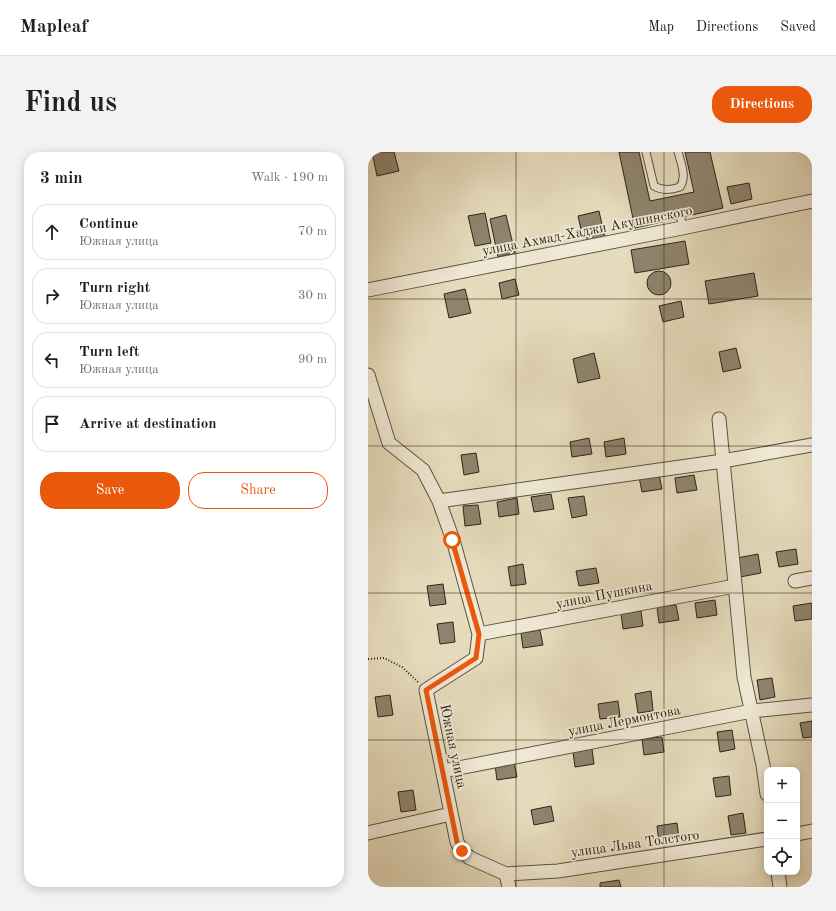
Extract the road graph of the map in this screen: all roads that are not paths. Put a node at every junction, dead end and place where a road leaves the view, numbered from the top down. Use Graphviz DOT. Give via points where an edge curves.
graph roads {
  1 [pos="646,152"];
  2 [pos="678,152"];
  3 [pos="812,201"];
  4 [pos="368,290"];
  5 [pos="368,375"];
  6 [pos="719,419"];
  7 [pos="812,445"];
  8 [pos="723,461"];
  9 [pos="439,501"];
  10 [pos="812,578"];
  11 [pos="795,581"];
  12 [pos="735,586"];
  13 [pos="479,634"];
  14 [pos="812,704"];
  15 [pos="752,711"];
  16 [pos="443,771"];
  17 [pos="764,772"];
  18 [pos="452,814"];
  19 [pos="812,831"];
  20 [pos="368,833"];
  21 [pos="800,833"];
  22 [pos="764,839"];
  23 [pos="506,874"];
  24 [pos="778,875"];
  25 [pos="509,887"];
  26 [pos="780,887"];
  1 -- 2 [label="lane" via="654,186 674,192 683,183 684,177"];
  3 -- 4 [label="street, улица Ахмад-Хаджи Акушинского" via="681,223"];
  5 -- 9 [label="street, Южная улица" via="389,443 423,470"];
  6 -- 8 [label="street"];
  7 -- 8 [label="street"];
  8 -- 9 [label="street"];
  8 -- 12 [label="street"];
  9 -- 13 [label="street, Южная улица"];
  10 -- 11 [label="street"];
  12 -- 13 [label="street, улица Пушкина"];
  12 -- 15 [label="street" via="744,677"];
  13 -- 16 [label="street, Южная улица" via="476,658 426,690"];
  14 -- 15 [label="street, улица Лермонтова"];
  15 -- 16 [label="street, улица Лермонтова"];
  15 -- 17 [label="street"];
  16 -- 18 [label="street, Южная улица"];
  18 -- 20 [label="street"];
  18 -- 23 [label="street, Южная улица" via="457,842 462,851 470,858"];
  19 -- 21 [label="street"];
  22 -- 23 [label="street, улица Льва Толстого" via="558,871"];
  23 -- 25 [label="street"];
  24 -- 26 [label="street"];
}
